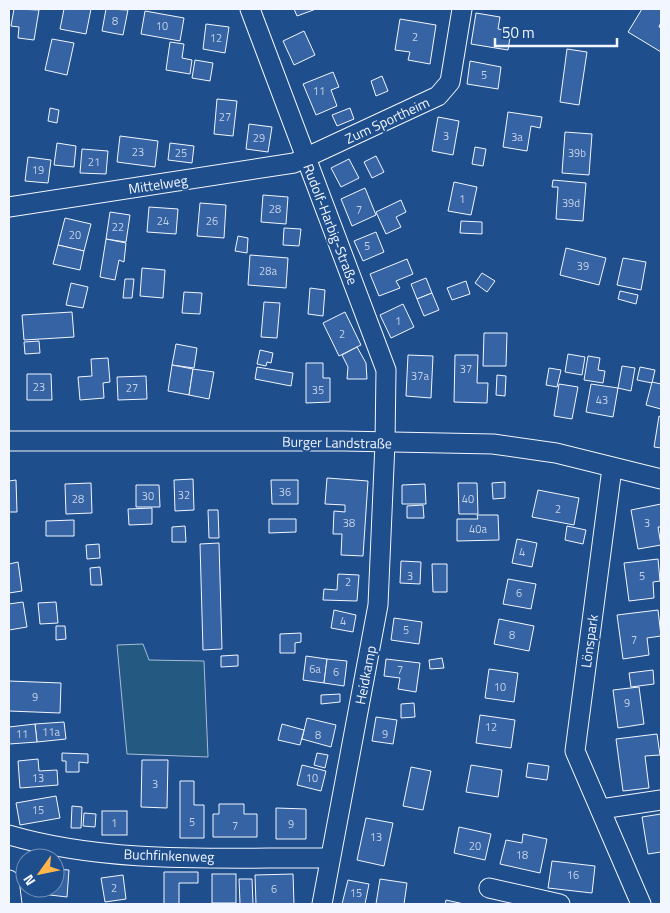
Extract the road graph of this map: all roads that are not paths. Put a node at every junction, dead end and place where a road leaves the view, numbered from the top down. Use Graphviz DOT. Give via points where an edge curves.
graph roads {
  1 [pos="250,9"];
  2 [pos="462,9"];
  3 [pos="306,158"];
  4 [pos="9,207"];
  5 [pos="9,441"];
  6 [pos="385,443"];
  7 [pos="612,468"];
  8 [pos="661,479"];
  9 [pos="661,800"];
  10 [pos="601,810"];
  11 [pos="9,835"];
  12 [pos="330,858"];
  13 [pos="9,880"];
  14 [pos="489,888"];
  15 [pos="12,904"];
  16 [pos="322,904"];
  17 [pos="560,904"];
  18 [pos="641,904"];
  1 -- 3 [label="street, Rudolf-Harbig-Straße"];
  2 -- 3 [label="street, Zum Sportheim" via="450,82 438,96"];
  3 -- 4 [label="street, Mittelweg" via="284,165"];
  3 -- 6 [label="street, Rudolf-Harbig-Straße" via="386,370"];
  5 -- 6 [label="street, Burger Landstraße"];
  6 -- 7 [label="street, Burger Landstraße" via="493,444 556,453"];
  6 -- 12 [label="street, Heidkamp" via="378,605"];
  7 -- 8 [label="street, Burger Landstraße"];
  7 -- 10 [label="street, Lönspark" via="575,751"];
  9 -- 10 [label="street"];
  10 -- 18 [label="street, Lönspark"];
  11 -- 12 [label="street, Buchfinkenweg" via="41,844 141,856"];
  12 -- 16 [label="street, Heidkamp"];
  13 -- 15 [label="street"];
  14 -- 17 [label="street"];
}
